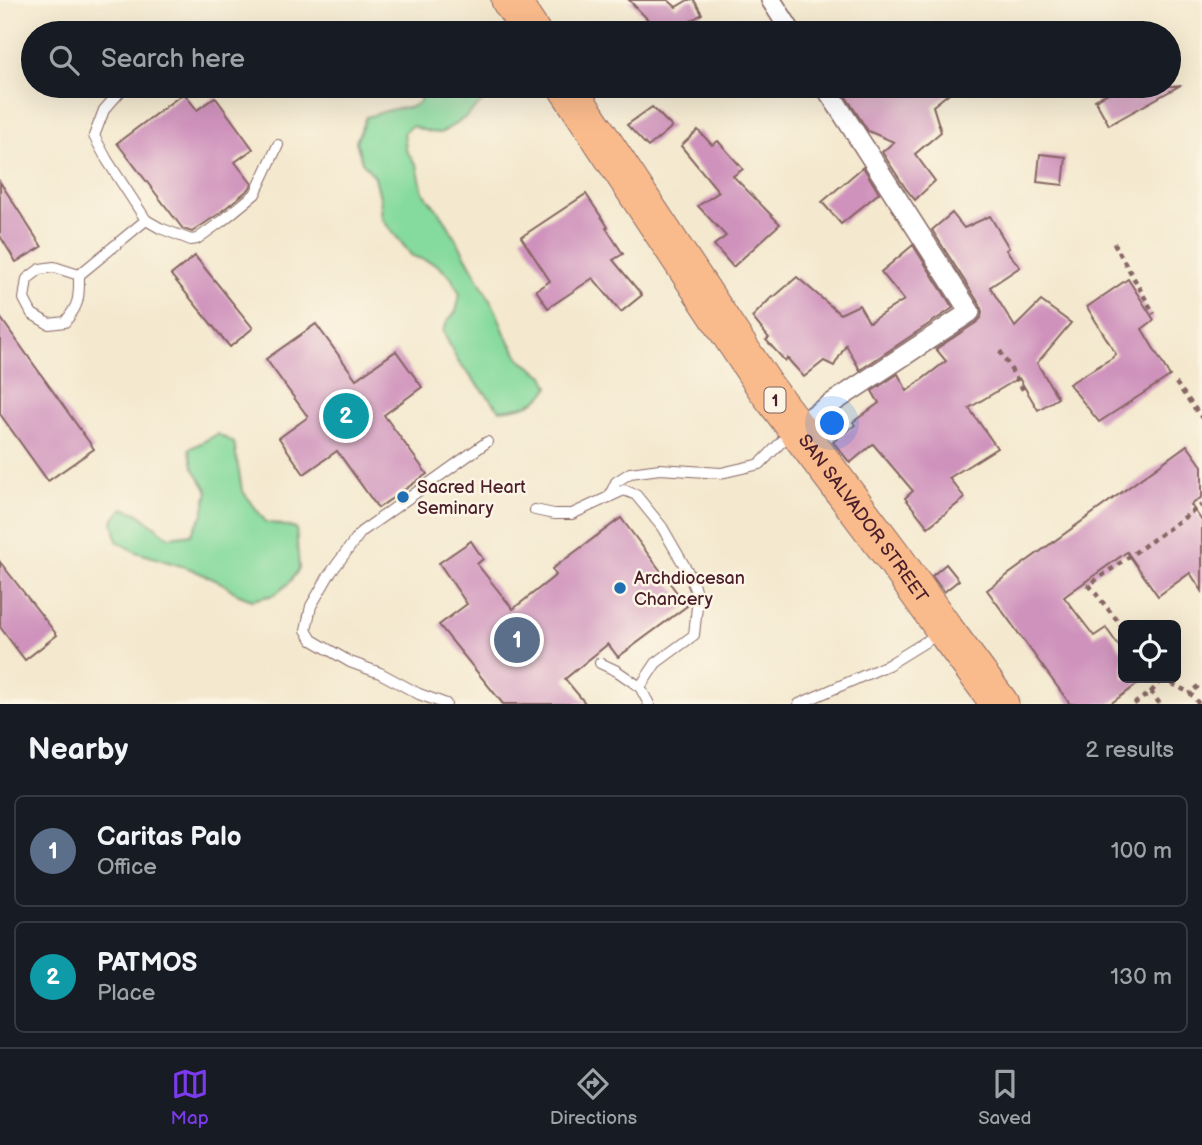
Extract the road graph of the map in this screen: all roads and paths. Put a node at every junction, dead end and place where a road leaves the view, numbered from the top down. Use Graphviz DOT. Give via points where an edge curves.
graph roads {
  1 [pos="510,0"];
  2 [pos="771,0"];
  3 [pos="523,21"];
  4 [pos="784,21"];
  5 [pos="114,98"];
  6 [pos="574,98"];
  7 [pos="833,98"];
  8 [pos="278,145"];
  9 [pos="146,220"];
  10 [pos="1114,243"];
  11 [pos="79,275"];
  12 [pos="1154,314"];
  13 [pos="1000,351"];
  14 [pos="1176,383"];
  15 [pos="1025,393"];
  16 [pos="1202,418"];
  17 [pos="796,428"];
  18 [pos="487,442"];
  19 [pos="609,497"];
  20 [pos="1202,505"];
  21 [pos="535,510"];
  22 [pos="1118,622"];
  23 [pos="945,630"];
  24 [pos="600,663"];
  25 [pos="1159,683"];
  26 [pos="1172,683"];
  27 [pos="1202,683"];
  28 [pos="640,687"];
  29 [pos="1151,692"];
  30 [pos="1190,693"];
  31 [pos="446,704"];
  32 [pos="649,704"];
  33 [pos="799,704"];
  34 [pos="1000,704"];
  35 [pos="1134,704"];
  36 [pos="1160,704"];
  37 [pos="1199,704"];
  1 -- 3 [label="highway"];
  2 -- 4 [label="street"];
  5 -- 9 [label="lane" via="104,110 94,136"];
  6 -- 17 [label="highway, SAN SALVADOR STREET / 1"];
  7 -- 17 [label="street" via="970,312"];
  8 -- 9 [label="lane" via="255,194 197,239"];
  9 -- 11 [label="lane"];
  10 -- 12 [label="path"];
  11 -- 11 [label="lane" via="54,267 40,269 27,279 24,299 32,314 49,324 65,322 76,308"];
  13 -- 15 [label="path"];
  14 -- 16 [label="path"];
  17 -- 19 [label="lane" via="760,464 721,473 660,469 630,473 616,482"];
  17 -- 23 [label="highway, SAN SALVADOR STREET / 1"];
  18 -- 31 [label="lane" via="361,532 311,606 306,630 312,640 350,662"];
  19 -- 21 [label="lane" via="572,514"];
  19 -- 28 [label="lane" via="624,490 636,495 662,527 698,597 694,635 656,663"];
  20 -- 22 [label="path" via="1089,585"];
  23 -- 33 [label="lane" via="888,665"];
  23 -- 34 [label="highway, SAN SALVADOR STREET / 1"];
  24 -- 28 [label="lane"];
  25 -- 29 [label="path"];
  26 -- 30 [label="path"];
  27 -- 30 [label="path"];
  28 -- 32 [label="lane"];
  29 -- 35 [label="path"];
  29 -- 36 [label="path"];
  30 -- 37 [label="path"];
}
